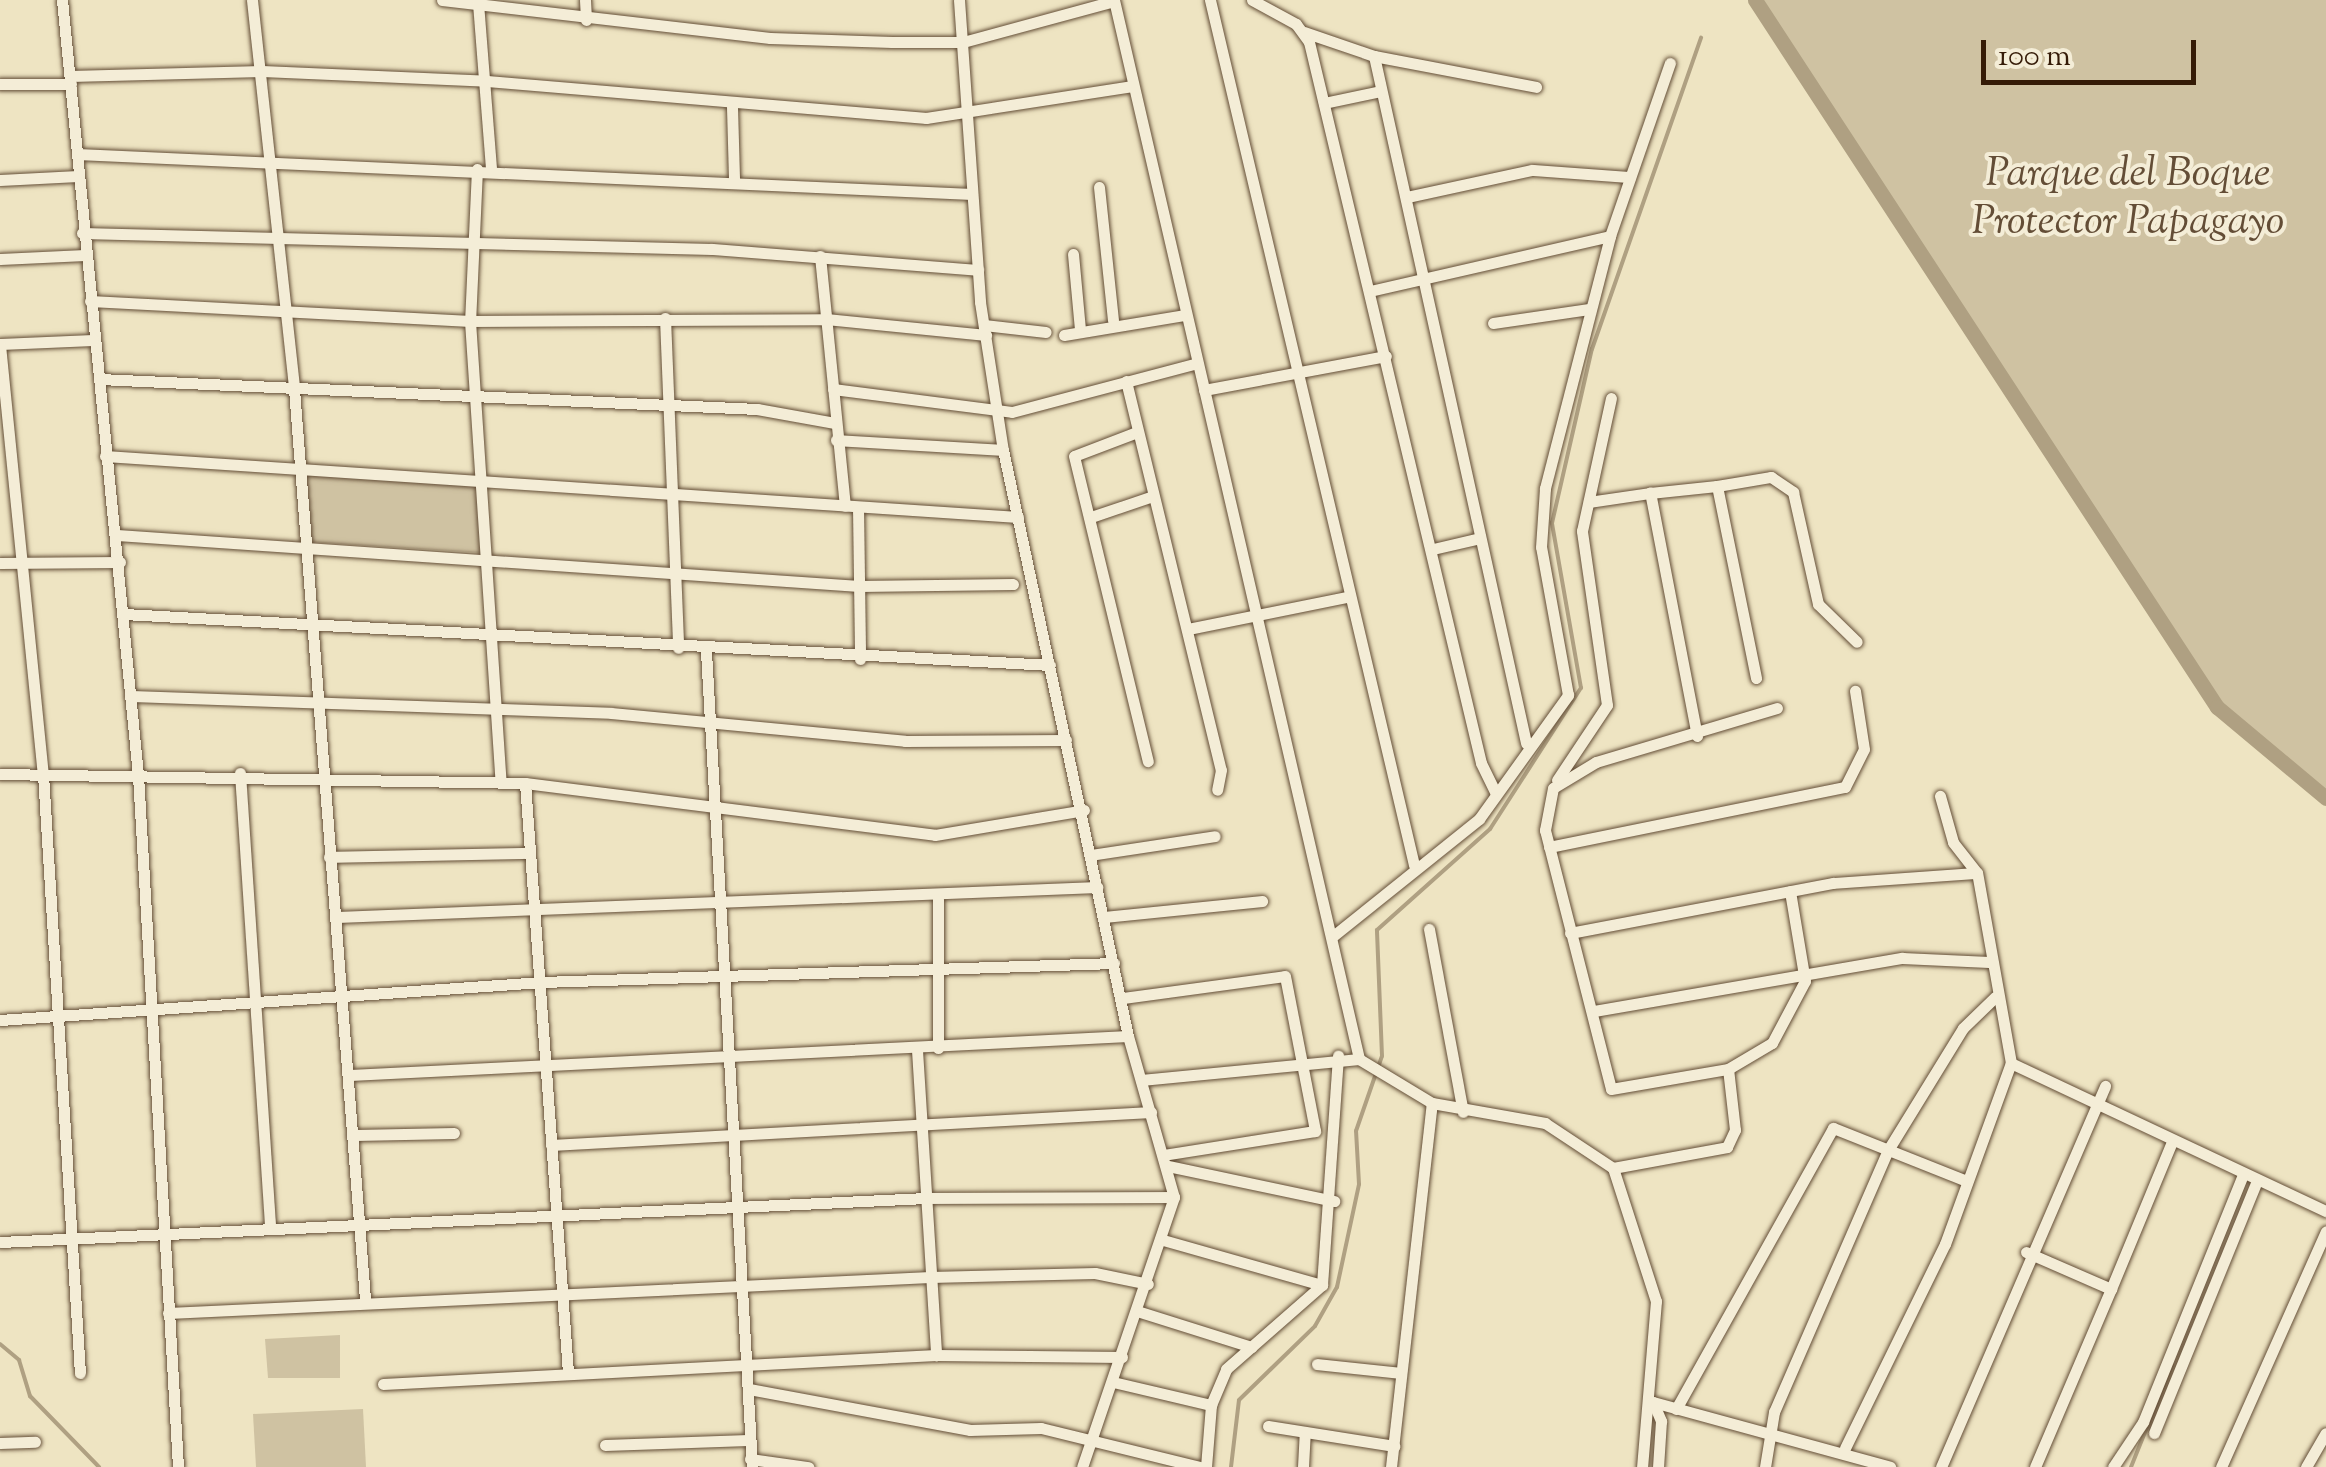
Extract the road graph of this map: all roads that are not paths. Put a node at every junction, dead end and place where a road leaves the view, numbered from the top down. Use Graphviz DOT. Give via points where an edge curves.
graph roads {
  1 [pos="62,0"];
  2 [pos="252,0"];
  3 [pos="442,0"];
  4 [pos="585,0"];
  5 [pos="960,0"];
  6 [pos="1114,0"];
  7 [pos="1210,0"];
  8 [pos="1252,0"];
  9 [pos="486,2"];
  10 [pos="586,20"];
  11 [pos="1304,32"];
  12 [pos="964,42"];
  13 [pos="1374,56"];
  14 [pos="1670,63"];
  15 [pos="262,70"];
  16 [pos="70,80"];
  17 [pos="487,81"];
  18 [pos="0,84"];
  19 [pos="1133,86"];
  20 [pos="1536,87"];
  21 [pos="1381,91"];
  22 [pos="1324,103"];
  23 [pos="732,107"];
  24 [pos="971,118"];
  25 [pos="76,154"];
  26 [pos="268,156"];
  27 [pos="484,169"];
  28 [pos="78,176"];
  29 [pos="1630,177"];
  30 [pos="0,180"];
  31 [pos="734,180"];
  32 [pos="1099,188"];
  33 [pos="972,194"];
  34 [pos="1406,197"];
  35 [pos="82,233"];
  36 [pos="277,236"];
  37 [pos="1610,236"];
  38 [pos="476,245"];
  39 [pos="1073,254"];
  40 [pos="85,255"];
  41 [pos="820,256"];
  42 [pos="0,259"];
  43 [pos="978,270"];
  44 [pos="1425,278"];
  45 [pos="1370,291"];
  46 [pos="90,301"];
  47 [pos="1589,309"];
  48 [pos="286,312"];
  49 [pos="1185,315"];
  50 [pos="664,318"];
  51 [pos="826,319"];
  52 [pos="470,320"];
  53 [pos="1113,320"];
  54 [pos="1493,323"];
  55 [pos="985,330"];
  56 [pos="1080,330"];
  57 [pos="1046,332"];
  58 [pos="1064,335"];
  59 [pos="93,340"];
  60 [pos="0,345"];
  61 [pos="1386,356"];
  62 [pos="1197,363"];
  63 [pos="1293,374"];
  64 [pos="98,379"];
  65 [pos="1126,382"];
  66 [pos="294,389"];
  67 [pos="833,390"];
  68 [pos="1204,390"];
  69 [pos="1611,398"];
  70 [pos="473,400"];
  71 [pos="668,405"];
  72 [pos="1000,412"];
  73 [pos="835,423"];
  74 [pos="1137,432"];
  75 [pos="836,440"];
  76 [pos="1003,450"];
  77 [pos="105,456"];
  78 [pos="299,468"];
  79 [pos="487,481"];
  80 [pos="1716,486"];
  81 [pos="672,494"];
  82 [pos="1650,494"];
  83 [pos="1154,496"];
  84 [pos="1589,502"];
  85 [pos="852,507"];
  86 [pos="1018,517"];
  87 [pos="1091,517"];
  88 [pos="118,536"];
  89 [pos="1480,538"];
  90 [pos="304,547"];
  91 [pos="1433,549"];
  92 [pos="492,561"];
  93 [pos="21,562"];
  94 [pos="120,562"];
  95 [pos="0,563"];
  96 [pos="676,573"];
  97 [pos="1013,584"];
  98 [pos="859,586"];
  99 [pos="1346,598"];
  100 [pos="124,614"];
  101 [pos="1260,616"];
  102 [pos="306,623"];
  103 [pos="1188,628"];
  104 [pos="496,635"];
  105 [pos="1857,642"];
  106 [pos="678,648"];
  107 [pos="706,651"];
  108 [pos="860,660"];
  109 [pos="1050,665"];
  110 [pos="1756,678"];
  111 [pos="1855,690"];
  112 [pos="130,696"];
  113 [pos="317,700"];
  114 [pos="1777,708"];
  115 [pos="498,709"];
  116 [pos="708,722"];
  117 [pos="1697,736"];
  118 [pos="1066,740"];
  119 [pos="1526,743"];
  120 [pos="1148,760"];
  121 [pos="240,772"];
  122 [pos="0,774"];
  123 [pos="42,774"];
  124 [pos="138,775"];
  125 [pos="325,776"];
  126 [pos="501,783"];
  127 [pos="524,783"];
  128 [pos="1552,788"];
  129 [pos="1216,790"];
  130 [pos="1496,792"];
  131 [pos="1940,796"];
  132 [pos="1084,810"];
  133 [pos="714,813"];
  134 [pos="1216,836"];
  135 [pos="1549,847"];
  136 [pos="528,854"];
  137 [pos="1090,855"];
  138 [pos="329,857"];
  139 [pos="1414,865"];
  140 [pos="1977,874"];
  141 [pos="1097,888"];
  142 [pos="1790,891"];
  143 [pos="938,899"];
  144 [pos="1262,901"];
  145 [pos="721,908"];
  146 [pos="535,910"];
  147 [pos="337,917"];
  148 [pos="1104,917"];
  149 [pos="1429,929"];
  150 [pos="1570,933"];
  151 [pos="1334,936"];
  152 [pos="1989,962"];
  153 [pos="1114,963"];
  154 [pos="936,971"];
  155 [pos="724,980"];
  156 [pos="542,982"];
  157 [pos="1805,982"];
  158 [pos="1995,997"];
  159 [pos="1122,998"];
  160 [pos="344,1002"];
  161 [pos="256,1006"];
  162 [pos="148,1010"];
  163 [pos="1594,1011"];
  164 [pos="58,1015"];
  165 [pos="0,1020"];
  166 [pos="1128,1036"];
  167 [pos="938,1048"];
  168 [pos="917,1050"];
  169 [pos="1338,1056"];
  170 [pos="1305,1058"];
  171 [pos="1359,1059"];
  172 [pos="549,1062"];
  173 [pos="729,1062"];
  174 [pos="2011,1063"];
  175 [pos="1728,1069"];
  176 [pos="350,1075"];
  177 [pos="1142,1080"];
  178 [pos="2104,1086"];
  179 [pos="1432,1103"];
  180 [pos="2094,1104"];
  181 [pos="1151,1112"];
  182 [pos="1463,1112"];
  183 [pos="922,1126"];
  184 [pos="454,1134"];
  185 [pos="355,1136"];
  186 [pos="736,1140"];
  187 [pos="2171,1144"];
  188 [pos="551,1145"];
  189 [pos="1888,1150"];
  190 [pos="1166,1160"];
  191 [pos="1613,1168"];
  192 [pos="2243,1174"];
  193 [pos="2257,1180"];
  194 [pos="1967,1181"];
  195 [pos="1174,1197"];
  196 [pos="926,1198"];
  197 [pos="1334,1201"];
  198 [pos="2326,1211"];
  199 [pos="740,1212"];
  200 [pos="557,1219"];
  201 [pos="359,1225"];
  202 [pos="270,1227"];
  203 [pos="2326,1231"];
  204 [pos="163,1234"];
  205 [pos="72,1236"];
  206 [pos="1163,1240"];
  207 [pos="0,1242"];
  208 [pos="2026,1252"];
  209 [pos="930,1278"];
  210 [pos="1148,1284"];
  211 [pos="1322,1285"];
  212 [pos="745,1290"];
  213 [pos="2110,1290"];
  214 [pos="563,1294"];
  215 [pos="366,1300"];
  216 [pos="1137,1311"];
  217 [pos="168,1313"];
  218 [pos="1251,1347"];
  219 [pos="936,1354"];
  220 [pos="1122,1357"];
  221 [pos="749,1363"];
  222 [pos="1317,1364"];
  223 [pos="80,1373"];
  224 [pos="568,1373"];
  225 [pos="1402,1373"];
  226 [pos="1113,1382"];
  227 [pos="383,1384"];
  228 [pos="749,1389"];
  229 [pos="1652,1402"];
  230 [pos="1211,1405"];
  231 [pos="1676,1409"];
  232 [pos="1268,1426"];
  233 [pos="1769,1429"];
  234 [pos="1305,1432"];
  235 [pos="2326,1433"];
  236 [pos="2154,1434"];
  237 [pos="1092,1438"];
  238 [pos="748,1440"];
  239 [pos="35,1442"];
  240 [pos="0,1443"];
  241 [pos="605,1445"];
  242 [pos="1394,1446"];
  243 [pos="1845,1448"];
  244 [pos="1143,1461"];
  245 [pos="751,1463"];
  246 [pos="1871,1463"];
  247 [pos="178,1467"];
  248 [pos="808,1467"];
  249 [pos="1082,1467"];
  250 [pos="1203,1467"];
  251 [pos="1302,1467"];
  252 [pos="1392,1467"];
  253 [pos="1642,1467"];
  254 [pos="1658,1467"];
  255 [pos="1765,1467"];
  256 [pos="1890,1467"];
  257 [pos="1941,1467"];
  258 [pos="2034,1467"];
  259 [pos="2113,1467"];
  260 [pos="2221,1467"];
  261 [pos="2306,1467"];
  1 -- 16 [label="street"];
  2 -- 15 [label="street"];
  3 -- 9 [label="street"];
  4 -- 10 [label="street"];
  5 -- 12 [label="street"];
  6 -- 12 [label="street"];
  6 -- 19 [label="street"];
  7 -- 63 [label="street"];
  8 -- 11 [label="street"];
  9 -- 10 [label="street"];
  9 -- 17 [label="street"];
  10 -- 12 [label="street" via="770,38"];
  11 -- 13 [label="street"];
  11 -- 22 [label="street"];
  12 -- 24 [label="street"];
  13 -- 20 [label="street"];
  13 -- 21 [label="street"];
  14 -- 29 [label="street"];
  15 -- 16 [label="street"];
  15 -- 17 [label="street"];
  15 -- 26 [label="street"];
  16 -- 18 [label="street"];
  16 -- 25 [label="street"];
  17 -- 23 [label="street"];
  17 -- 27 [label="street"];
  19 -- 24 [label="street"];
  19 -- 49 [label="street"];
  21 -- 22 [label="street"];
  21 -- 34 [label="street"];
  22 -- 45 [label="street"];
  23 -- 24 [label="street"];
  23 -- 31 [label="street"];
  24 -- 33 [label="street"];
  25 -- 26 [label="street"];
  25 -- 28 [label="street"];
  26 -- 27 [label="street"];
  26 -- 36 [label="street"];
  27 -- 31 [label="street"];
  27 -- 38 [label="street"];
  28 -- 30 [label="street"];
  28 -- 35 [label="street"];
  29 -- 34 [label="street" via="1532,170"];
  29 -- 37 [label="street"];
  31 -- 33 [label="street"];
  32 -- 53 [label="street"];
  33 -- 43 [label="street"];
  34 -- 44 [label="street"];
  35 -- 36 [label="street"];
  35 -- 40 [label="street"];
  36 -- 38 [label="street"];
  36 -- 48 [label="street"];
  37 -- 44 [label="street"];
  37 -- 47 [label="street"];
  38 -- 41 [label="street"];
  38 -- 52 [label="street"];
  39 -- 56 [label="street"];
  40 -- 42 [label="street"];
  40 -- 46 [label="street"];
  41 -- 43 [label="street"];
  41 -- 51 [label="street"];
  43 -- 55 [label="street"];
  44 -- 45 [label="street"];
  44 -- 89 [label="street"];
  45 -- 61 [label="street"];
  46 -- 48 [label="street"];
  46 -- 59 [label="street"];
  47 -- 54 [label="street"];
  47 -- 119 [label="street" via="1539,530 1568,695"];
  48 -- 52 [label="street"];
  48 -- 66 [label="street"];
  49 -- 53 [label="street"];
  49 -- 62 [label="street"];
  50 -- 51 [label="street"];
  50 -- 52 [label="street"];
  50 -- 71 [label="street"];
  51 -- 55 [label="street"];
  51 -- 67 [label="street"];
  52 -- 70 [label="street"];
  53 -- 56 [label="street"];
  55 -- 57 [label="street"];
  55 -- 72 [label="street"];
  56 -- 58 [label="street"];
  59 -- 60 [label="street"];
  59 -- 64 [label="street"];
  60 -- 93 [label="street"];
  61 -- 63 [label="street"];
  61 -- 91 [label="street"];
  62 -- 65 [label="street"];
  62 -- 68 [label="street"];
  63 -- 68 [label="street"];
  63 -- 99 [label="street"];
  64 -- 66 [label="street"];
  64 -- 77 [label="street"];
  65 -- 72 [label="street"];
  65 -- 74 [label="street"];
  66 -- 70 [label="street"];
  66 -- 78 [label="street"];
  67 -- 72 [label="street"];
  67 -- 73 [label="street"];
  68 -- 101 [label="street"];
  69 -- 84 [label="street"];
  70 -- 71 [label="street"];
  70 -- 79 [label="street"];
  71 -- 73 [label="street" via="783,410"];
  71 -- 81 [label="street"];
  72 -- 76 [label="street"];
  73 -- 75 [label="street"];
  74 -- 83 [label="street"];
  74 -- 87 [label="street" via="1074,453"];
  75 -- 76 [label="street"];
  75 -- 85 [label="street"];
  76 -- 86 [label="street"];
  77 -- 78 [label="street"];
  77 -- 88 [label="street"];
  78 -- 79 [label="street"];
  78 -- 90 [label="street"];
  79 -- 81 [label="street"];
  79 -- 92 [label="street"];
  80 -- 82 [label="street"];
  80 -- 105 [label="street" via="1771,478 1793,492 1818,604"];
  80 -- 110 [label="street"];
  81 -- 85 [label="street"];
  81 -- 96 [label="street"];
  82 -- 84 [label="street"];
  82 -- 117 [label="street"];
  83 -- 87 [label="street"];
  83 -- 103 [label="street"];
  84 -- 128 [label="street" via="1582,541 1607,705"];
  85 -- 86 [label="street"];
  85 -- 98 [label="street"];
  86 -- 109 [label="street"];
  87 -- 120 [label="street"];
  88 -- 90 [label="street"];
  88 -- 94 [label="street"];
  89 -- 91 [label="street"];
  89 -- 119 [label="street"];
  90 -- 92 [label="street"];
  90 -- 102 [label="street"];
  91 -- 130 [label="street" via="1480,763"];
  92 -- 96 [label="street"];
  92 -- 104 [label="street"];
  93 -- 94 [label="street"];
  93 -- 95 [label="street"];
  93 -- 123 [label="street"];
  94 -- 100 [label="street"];
  96 -- 98 [label="street"];
  96 -- 106 [label="street"];
  97 -- 98 [label="street"];
  98 -- 108 [label="street"];
  99 -- 101 [label="street"];
  99 -- 139 [label="street"];
  100 -- 102 [label="street"];
  100 -- 112 [label="street"];
  101 -- 103 [label="street"];
  101 -- 151 [label="street"];
  102 -- 104 [label="street"];
  102 -- 113 [label="street"];
  103 -- 129 [label="street" via="1221,770"];
  104 -- 106 [label="street"];
  104 -- 115 [label="street"];
  106 -- 107 [label="street"];
  107 -- 108 [label="street"];
  107 -- 116 [label="street"];
  108 -- 109 [label="street"];
  109 -- 118 [label="street"];
  111 -- 135 [label="street" via="1864,749 1845,787"];
  112 -- 113 [label="street"];
  112 -- 124 [label="street"];
  113 -- 115 [label="street"];
  113 -- 125 [label="street"];
  114 -- 117 [label="street"];
  115 -- 116 [label="street"];
  115 -- 126 [label="street"];
  116 -- 118 [label="street" via="905,741"];
  116 -- 133 [label="street"];
  117 -- 128 [label="street" via="1596,762"];
  118 -- 132 [label="street"];
  119 -- 130 [label="street"];
  121 -- 124 [label="street"];
  121 -- 125 [label="street"];
  121 -- 161 [label="street"];
  122 -- 123 [label="street"];
  123 -- 124 [label="street"];
  123 -- 164 [label="street"];
  124 -- 162 [label="street"];
  125 -- 126 [label="street"];
  125 -- 138 [label="street"];
  126 -- 127 [label="street"];
  127 -- 133 [label="street"];
  127 -- 136 [label="street"];
  128 -- 135 [label="street"];
  130 -- 139 [label="street" via="1480,819"];
  131 -- 140 [label="street" via="1952,842"];
  132 -- 133 [label="street" via="935,835"];
  132 -- 137 [label="street"];
  133 -- 145 [label="street"];
  134 -- 137 [label="street"];
  135 -- 150 [label="street"];
  136 -- 138 [label="street"];
  136 -- 146 [label="street"];
  137 -- 141 [label="street"];
  138 -- 147 [label="street"];
  139 -- 151 [label="street"];
  140 -- 142 [label="street"];
  140 -- 152 [label="street"];
  141 -- 143 [label="street"];
  141 -- 148 [label="street"];
  142 -- 150 [label="street"];
  142 -- 157 [label="street"];
  143 -- 145 [label="street"];
  143 -- 154 [label="street"];
  144 -- 148 [label="street"];
  145 -- 146 [label="street"];
  145 -- 155 [label="street"];
  146 -- 147 [label="street"];
  146 -- 156 [label="street"];
  147 -- 160 [label="street"];
  148 -- 153 [label="street"];
  149 -- 182 [label="street"];
  150 -- 163 [label="street"];
  151 -- 171 [label="street"];
  152 -- 157 [label="street" via="1902,958"];
  152 -- 158 [label="street"];
  153 -- 154 [label="street"];
  153 -- 159 [label="street"];
  154 -- 155 [label="street"];
  154 -- 167 [label="street"];
  155 -- 156 [label="street"];
  155 -- 173 [label="street"];
  156 -- 160 [label="street"];
  156 -- 172 [label="street"];
  157 -- 163 [label="street"];
  157 -- 175 [label="street" via="1772,1044"];
  158 -- 174 [label="street"];
  158 -- 189 [label="street" via="1964,1028"];
  159 -- 166 [label="street"];
  159 -- 170 [label="street" via="1285,976"];
  160 -- 161 [label="street"];
  160 -- 176 [label="street"];
  161 -- 162 [label="street"];
  161 -- 202 [label="street"];
  162 -- 164 [label="street"];
  162 -- 204 [label="street"];
  163 -- 175 [label="street" via="1611,1089"];
  164 -- 165 [label="street"];
  164 -- 205 [label="street"];
  166 -- 167 [label="street"];
  166 -- 177 [label="street"];
  167 -- 168 [label="street"];
  168 -- 173 [label="street"];
  168 -- 183 [label="street"];
  169 -- 170 [label="street"];
  169 -- 171 [label="street"];
  169 -- 197 [label="street"];
  170 -- 177 [label="street"];
  170 -- 190 [label="street" via="1310,1136"];
  171 -- 179 [label="street"];
  172 -- 173 [label="street"];
  172 -- 176 [label="street"];
  172 -- 188 [label="street"];
  173 -- 186 [label="street"];
  174 -- 180 [label="street"];
  174 -- 194 [label="street"];
  175 -- 191 [label="street" via="1735,1130 1727,1146"];
  176 -- 185 [label="street"];
  177 -- 181 [label="street"];
  178 -- 180 [label="street"];
  179 -- 182 [label="street"];
  179 -- 225 [label="street"];
  180 -- 187 [label="street"];
  180 -- 208 [label="street"];
  181 -- 183 [label="street"];
  181 -- 190 [label="street"];
  182 -- 191 [label="street" via="1546,1123"];
  183 -- 186 [label="street"];
  183 -- 196 [label="street"];
  184 -- 185 [label="street"];
  185 -- 201 [label="street"];
  186 -- 188 [label="street"];
  186 -- 199 [label="street"];
  187 -- 192 [label="street"];
  187 -- 213 [label="street"];
  188 -- 200 [label="street"];
  189 -- 194 [label="street"];
  189 -- 231 [label="street" via="1839,1127 1830,1132"];
  189 -- 233 [label="street"];
  190 -- 195 [label="street"];
  190 -- 197 [label="street"];
  191 -- 229 [label="street" via="1656,1301"];
  192 -- 193 [label="street"];
  192 -- 259 [label="street" via="2143,1422"];
  193 -- 198 [label="street"];
  193 -- 236 [label="street"];
  194 -- 243 [label="street"];
  195 -- 196 [label="street"];
  195 -- 206 [label="street"];
  196 -- 199 [label="street"];
  196 -- 209 [label="street"];
  197 -- 211 [label="street"];
  199 -- 200 [label="street"];
  199 -- 212 [label="street"];
  200 -- 201 [label="street"];
  200 -- 214 [label="street"];
  201 -- 202 [label="street"];
  201 -- 215 [label="street"];
  202 -- 204 [label="street"];
  203 -- 260 [label="street"];
  204 -- 205 [label="street"];
  204 -- 217 [label="street"];
  205 -- 207 [label="street"];
  205 -- 223 [label="street"];
  206 -- 210 [label="street"];
  206 -- 211 [label="street"];
  208 -- 213 [label="street"];
  208 -- 257 [label="street"];
  209 -- 210 [label="street" via="1095,1274"];
  209 -- 212 [label="street"];
  209 -- 219 [label="street"];
  210 -- 216 [label="street"];
  211 -- 218 [label="street"];
  212 -- 214 [label="street"];
  212 -- 221 [label="street"];
  213 -- 258 [label="street"];
  214 -- 215 [label="street"];
  214 -- 224 [label="street"];
  215 -- 217 [label="street"];
  216 -- 218 [label="street"];
  216 -- 220 [label="street"];
  217 -- 247 [label="street"];
  218 -- 230 [label="street" via="1226,1369"];
  219 -- 220 [label="street"];
  219 -- 221 [label="street"];
  220 -- 226 [label="street"];
  221 -- 224 [label="street"];
  221 -- 228 [label="street"];
  222 -- 225 [label="street"];
  224 -- 227 [label="street"];
  225 -- 242 [label="street"];
  226 -- 230 [label="street"];
  226 -- 237 [label="street"];
  228 -- 237 [label="street" via="970,1430"];
  228 -- 238 [label="street"];
  229 -- 231 [label="street"];
  229 -- 253 [label="street"];
  229 -- 254 [label="street" via="1662,1421"];
  230 -- 250 [label="street"];
  231 -- 233 [label="street"];
  232 -- 234 [label="street"];
  233 -- 243 [label="street"];
  233 -- 255 [label="street"];
  234 -- 242 [label="street"];
  234 -- 251 [label="street"];
  235 -- 261 [label="street"];
  237 -- 244 [label="street"];
  237 -- 249 [label="street"];
  238 -- 241 [label="street"];
  238 -- 245 [label="street"];
  239 -- 240 [label="street"];
  242 -- 252 [label="street"];
  243 -- 246 [label="street"];
  244 -- 250 [label="street"];
  245 -- 248 [label="street"];
  246 -- 256 [label="street"];
}
